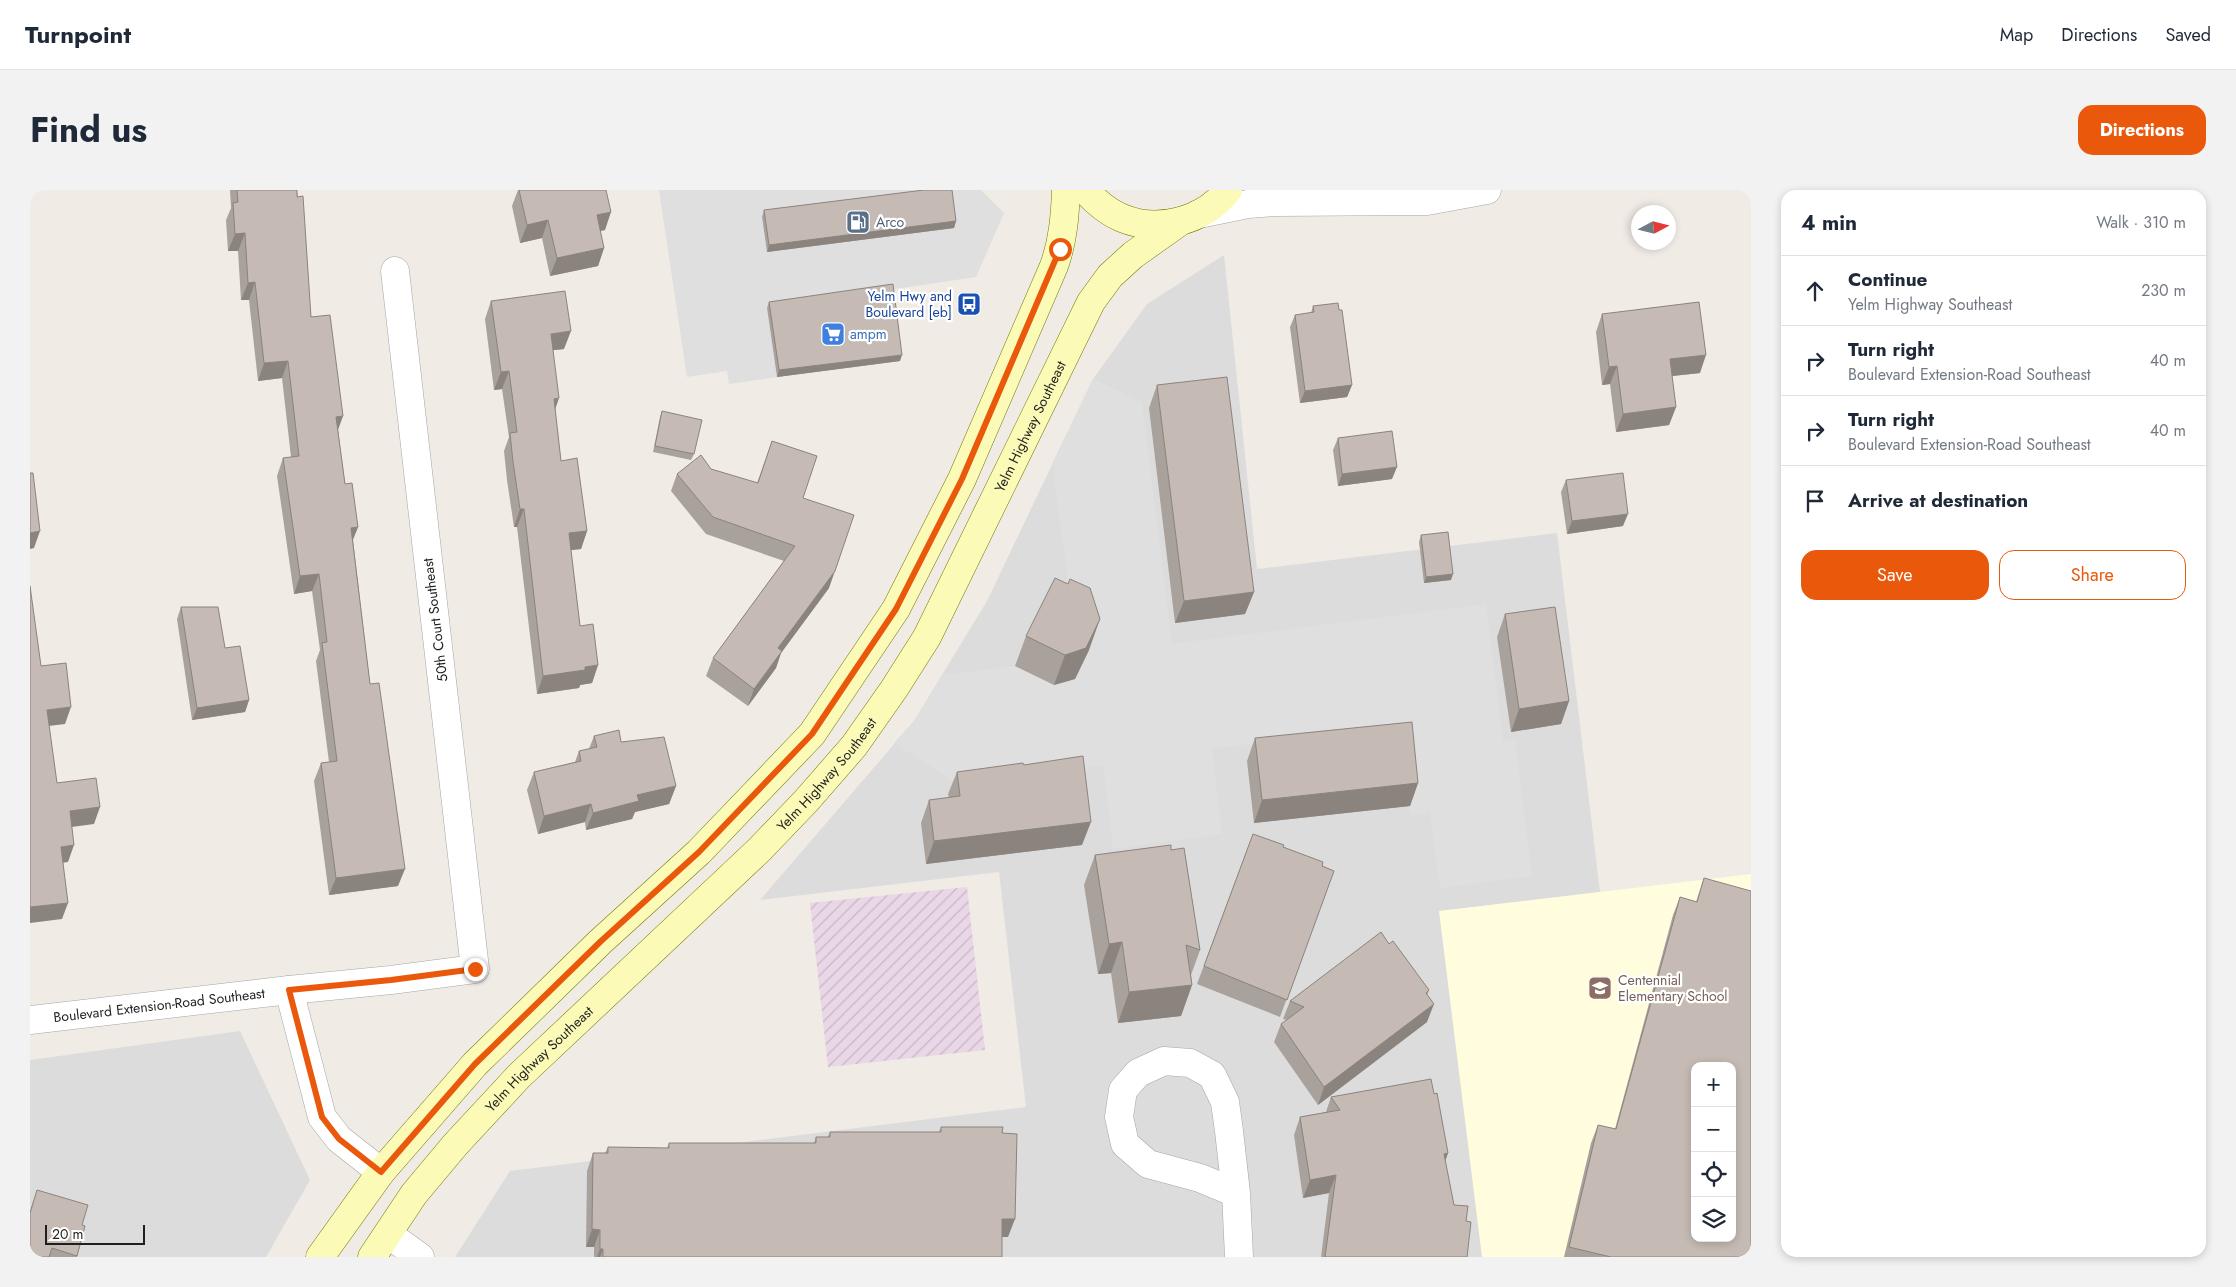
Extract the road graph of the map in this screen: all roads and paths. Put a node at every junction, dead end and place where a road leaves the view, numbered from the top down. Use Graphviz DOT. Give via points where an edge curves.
graph roads {
  1 [pos="1066,190"];
  2 [pos="1084,190"];
  3 [pos="1228,190"];
  4 [pos="1487,190"];
  5 [pos="1190,218"];
  6 [pos="395,271"];
  7 [pos="475,969"];
  8 [pos="289,990"];
  9 [pos="30,1020"];
  10 [pos="381,1172"];
  11 [pos="1236,1193"];
  12 [pos="388,1234"];
  13 [pos="320,1257"];
  14 [pos="372,1257"];
  15 [pos="420,1257"];
  16 [pos="1239,1257"];
  1 -- 10 [label="main road" via="1065,222 1054,266 962,479 896,609 812,734 699,852 600,942 475,1064"];
  2 -- 5 [label="main road" via="1099,205 1122,218 1148,224"];
  3 -- 5 [label="main road, Yelm Highway Southeast"];
  4 -- 5 [label="street" via="1427,201 1248,204"];
  5 -- 12 [label="main road, Yelm Highway Southeast" via="1133,255 1110,276 1091,302 927,636 854,746 759,850 519,1076 414,1194"];
  6 -- 7 [label="street, 50th Court Southeast"];
  7 -- 8 [label="street, Boulevard Extension-Road Southeast"];
  8 -- 9 [label="street, Boulevard Extension-Road Southeast"];
  8 -- 10 [label="street" via="322,1117 339,1139"];
  10 -- 13 [label="main road"];
  11 -- 11 [label="street" via="1224,1102 1212,1075 1190,1063 1164,1061 1138,1073 1123,1090 1119,1117 1125,1144 1148,1164 1200,1178"];
  11 -- 16 [label="street"];
  12 -- 14 [label="main road, Yelm Highway Southeast"];
  12 -- 15 [label="street"];
}
